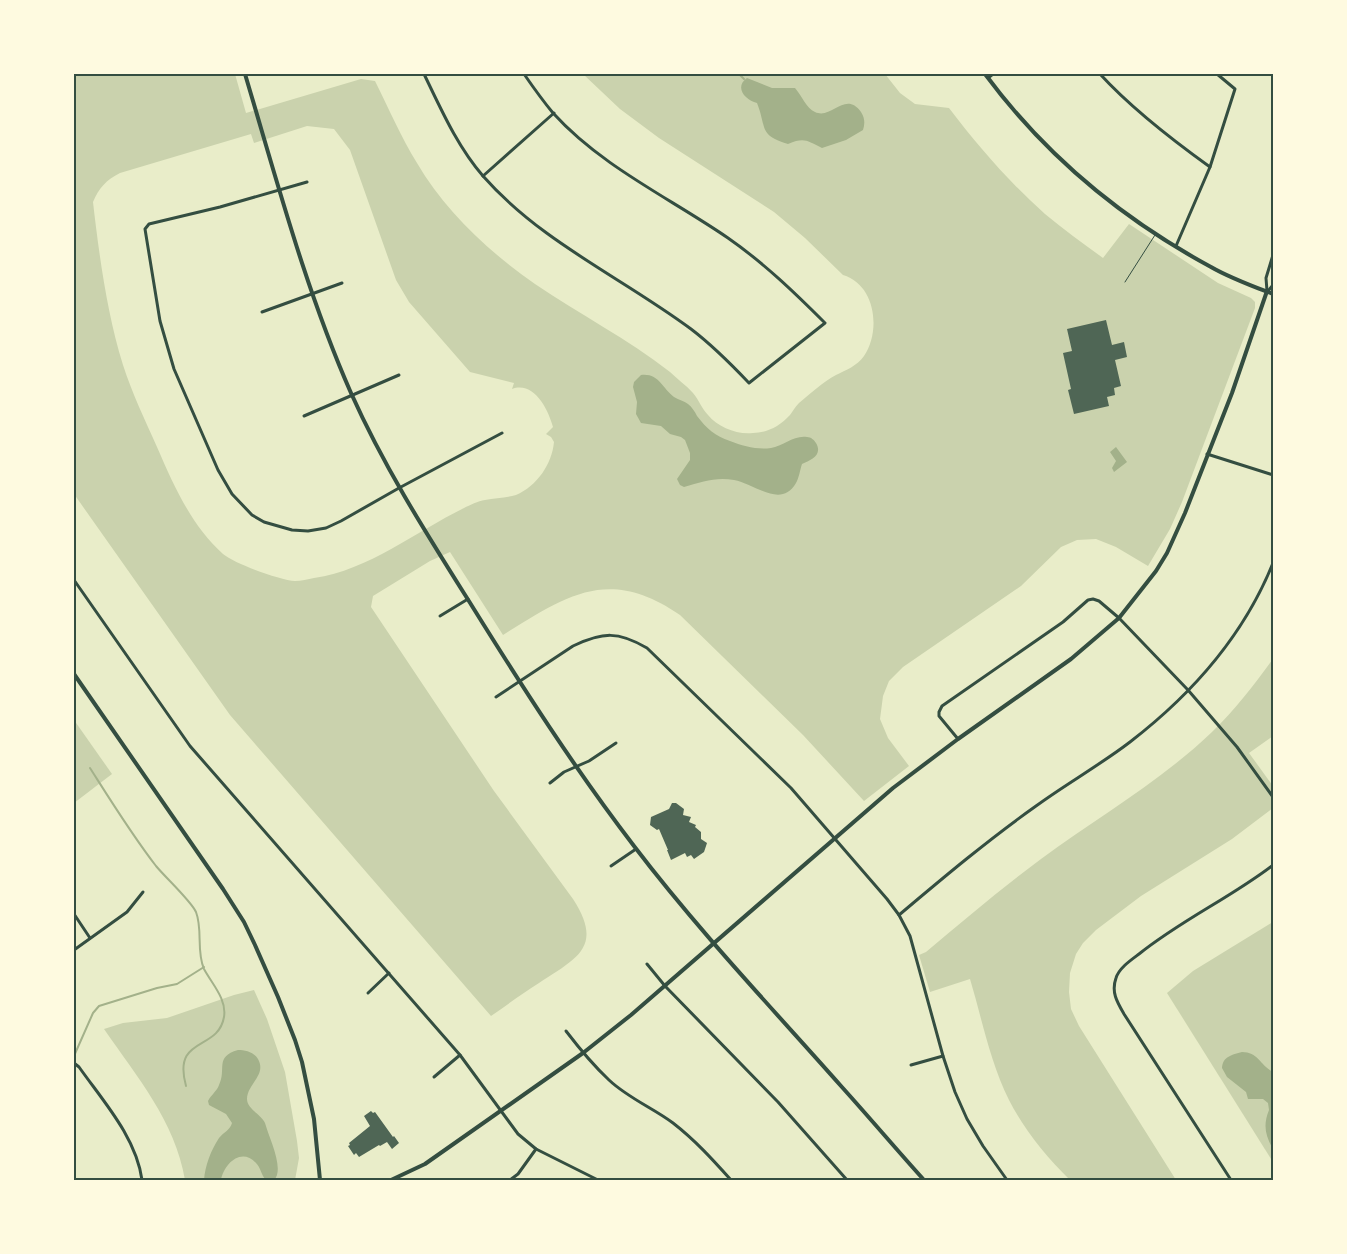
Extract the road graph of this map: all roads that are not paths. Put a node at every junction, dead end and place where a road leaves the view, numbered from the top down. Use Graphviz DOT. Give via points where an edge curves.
graph roads {
  1 [pos="245,74"];
  2 [pos="424,74"];
  3 [pos="524,74"];
  4 [pos="993,74"];
  5 [pos="1100,74"];
  6 [pos="1217,74"];
  7 [pos="986,76"];
  8 [pos="554,113"];
  9 [pos="1210,167"];
  10 [pos="483,176"];
  11 [pos="306,182"];
  12 [pos="279,189"];
  13 [pos="1155,234"];
  14 [pos="1176,246"];
  15 [pos="1273,255"];
  16 [pos="1125,282"];
  17 [pos="342,283"];
  18 [pos="1273,285"];
  19 [pos="1267,291"];
  20 [pos="313,294"];
  21 [pos="1273,294"];
  22 [pos="262,312"];
  23 [pos="399,375"];
  24 [pos="352,396"];
  25 [pos="304,416"];
  26 [pos="502,433"];
  27 [pos="1207,454"];
  28 [pos="1273,475"];
  29 [pos="399,488"];
  30 [pos="1273,563"];
  31 [pos="74,580"];
  32 [pos="468,599"];
  33 [pos="440,616"];
  34 [pos="1119,618"];
  35 [pos="74,674"];
  36 [pos="519,682"];
  37 [pos="1188,690"];
  38 [pos="496,696"];
  39 [pos="958,739"];
  40 [pos="616,743"];
  41 [pos="575,767"];
  42 [pos="550,783"];
  43 [pos="1273,798"];
  44 [pos="834,838"];
  45 [pos="636,849"];
  46 [pos="1273,865"];
  47 [pos="611,866"];
  48 [pos="143,892"];
  49 [pos="74,914"];
  50 [pos="899,915"];
  51 [pos="90,938"];
  52 [pos="714,943"];
  53 [pos="74,950"];
  54 [pos="647,964"];
  55 [pos="389,973"];
  56 [pos="665,986"];
  57 [pos="368,992"];
  58 [pos="566,1031"];
  59 [pos="583,1053"];
  60 [pos="460,1055"];
  61 [pos="943,1056"];
  62 [pos="74,1062"];
  63 [pos="911,1065"];
  64 [pos="434,1077"];
  65 [pos="500,1110"];
  66 [pos="536,1150"];
  67 [pos="142,1180"];
  68 [pos="320,1180"];
  69 [pos="391,1180"];
  70 [pos="510,1180"];
  71 [pos="598,1180"];
  72 [pos="731,1180"];
  73 [pos="846,1180"];
  74 [pos="924,1180"];
  75 [pos="1007,1180"];
  76 [pos="1231,1180"];
  1 -- 12 [label="street"];
  2 -- 10 [label="street" via="459,142"];
  3 -- 8 [label="street"];
  4 -- 7 [label="street"];
  5 -- 9 [label="street" via="1147,119"];
  6 -- 9 [label="street" via="1235,89"];
  7 -- 13 [label="street" via="1057,156 1110,203"];
  8 -- 10 [label="street"];
  8 -- 10 [label="street" via="618,168 758,260 825,323 750,383 721,353 690,328 542,231"];
  9 -- 14 [label="street"];
  11 -- 12 [label="street"];
  12 -- 20 [label="street"];
  12 -- 29 [label="street" via="146,226 144,232 154,292 174,369 218,470 232,494 252,515 264,522 292,530 326,528"];
  13 -- 14 [label="street"];
  13 -- 16 [label="lane"];
  14 -- 19 [label="street" via="1211,268"];
  15 -- 19 [label="street" via="1266,278"];
  17 -- 20 [label="street"];
  18 -- 19 [label="street"];
  19 -- 21 [label="street"];
  19 -- 27 [label="street"];
  20 -- 22 [label="street"];
  20 -- 24 [label="street"];
  23 -- 24 [label="street"];
  24 -- 25 [label="street"];
  24 -- 29 [label="street"];
  26 -- 29 [label="street"];
  27 -- 28 [label="street"];
  27 -- 34 [label="street" via="1167,553"];
  29 -- 32 [label="street"];
  30 -- 37 [label="street" via="1238,630"];
  31 -- 55 [label="street" via="190,746"];
  32 -- 33 [label="street"];
  32 -- 36 [label="street"];
  34 -- 37 [label="street"];
  34 -- 39 [label="street" via="1071,659"];
  34 -- 39 [label="street" via="1098,601 1088,600 1063,622 942,706 939,716"];
  35 -- 68 [label="street" via="224,888 244,922 278,997 302,1062 316,1129"];
  36 -- 38 [label="street"];
  36 -- 41 [label="street"];
  36 -- 44 [label="street" via="587,640 601,635 632,639 647,648 791,788"];
  37 -- 43 [label="street" via="1237,747"];
  37 -- 50 [label="street" via="1128,743 992,838"];
  39 -- 44 [label="street"];
  40 -- 41 [label="street"];
  41 -- 42 [label="street"];
  41 -- 45 [label="street"];
  44 -- 50 [label="street"];
  44 -- 52 [label="street"];
  45 -- 47 [label="street"];
  45 -- 52 [label="street"];
  46 -- 76 [label="street" via="1156,940 1116,976 1113,988 1124,1014"];
  48 -- 51 [label="street" via="128,912"];
  49 -- 51 [label="street"];
  50 -- 61 [label="street" via="910,936"];
  51 -- 53 [label="street"];
  52 -- 56 [label="street"];
  52 -- 74 [label="street"];
  54 -- 56 [label="street"];
  55 -- 57 [label="street"];
  55 -- 60 [label="street"];
  56 -- 59 [label="street"];
  56 -- 73 [label="street" via="778,1102"];
  58 -- 59 [label="street"];
  59 -- 65 [label="street"];
  59 -- 72 [label="street" via="610,1081 698,1144"];
  60 -- 64 [label="street"];
  60 -- 65 [label="street"];
  61 -- 63 [label="street"];
  61 -- 75 [label="street" via="968,1119"];
  62 -- 67 [label="street" via="125,1133 136,1155"];
  65 -- 66 [label="street" via="518,1134"];
  65 -- 69 [label="street" via="425,1164"];
  66 -- 70 [label="street"];
  66 -- 71 [label="street"];
}
